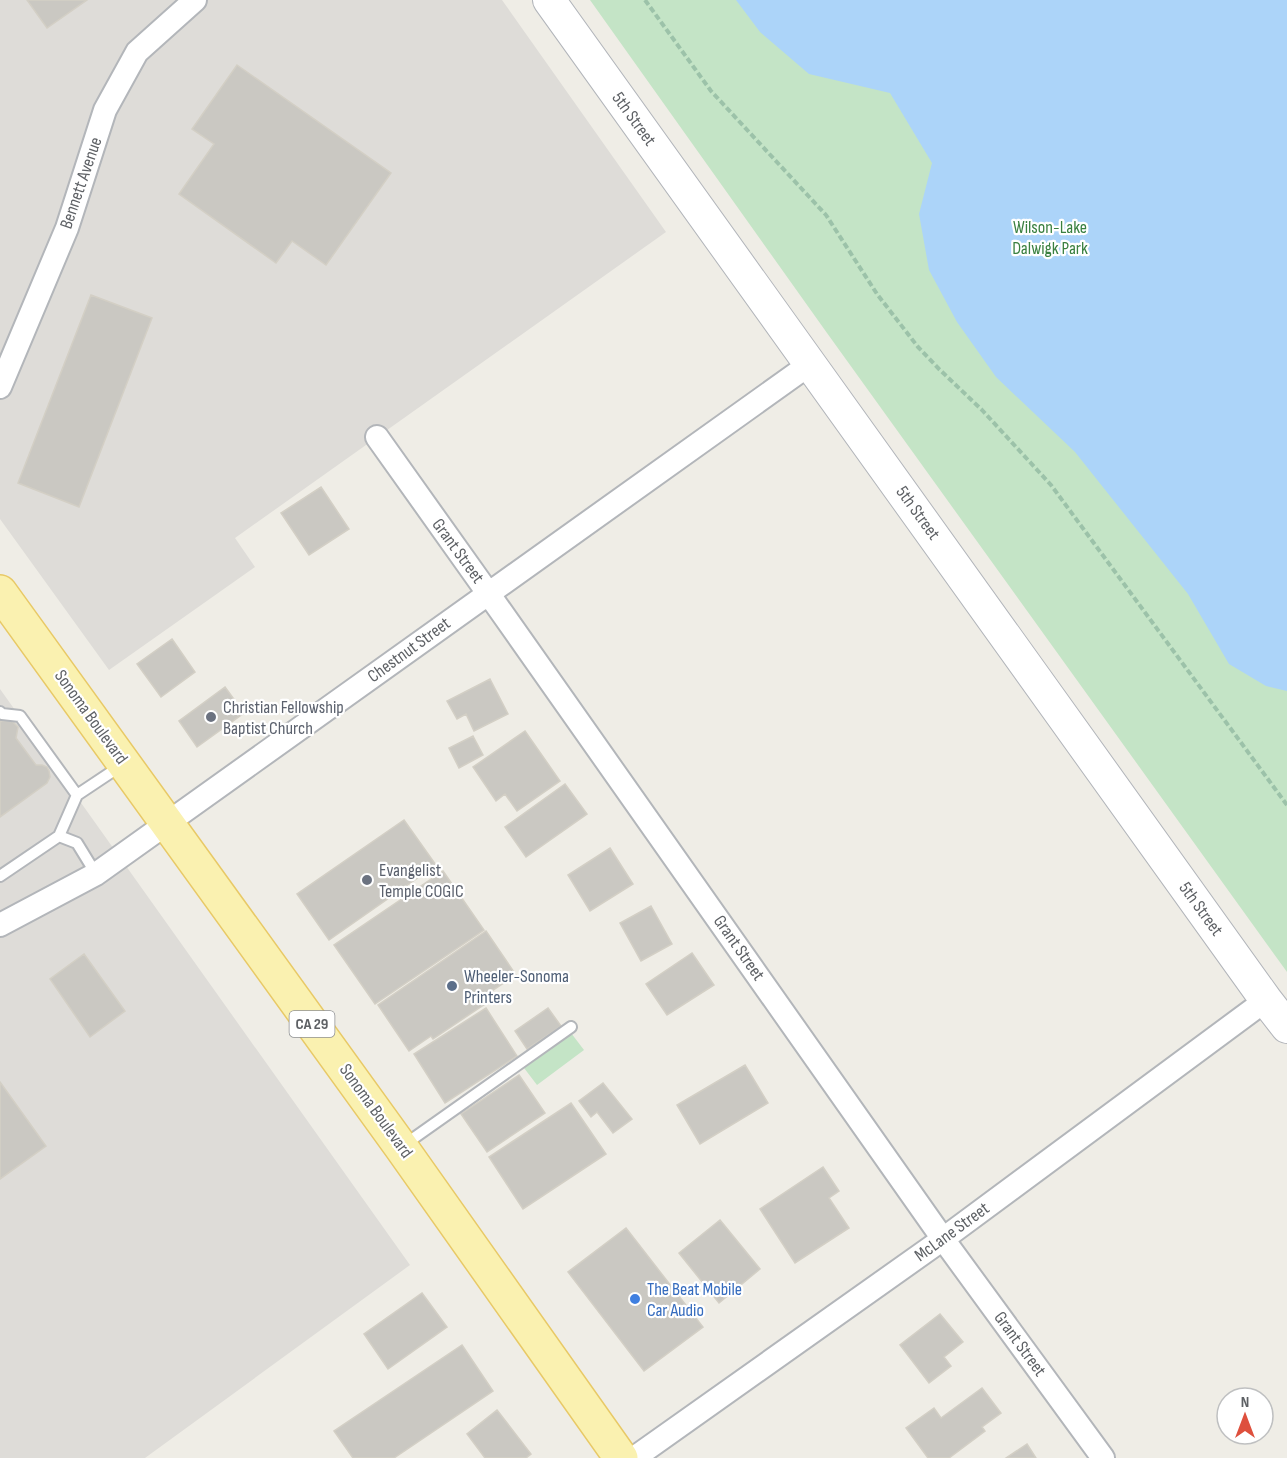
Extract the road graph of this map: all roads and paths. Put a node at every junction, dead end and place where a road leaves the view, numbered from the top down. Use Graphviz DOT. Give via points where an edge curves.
graph roads {
  1 [pos="195,0"];
  2 [pos="549,0"];
  3 [pos="645,0"];
  4 [pos="810,364"];
  5 [pos="0,387"];
  6 [pos="377,437"];
  7 [pos="0,592"];
  8 [pos="488,593"];
  9 [pos="0,712"];
  10 [pos="124,764"];
  11 [pos="77,795"];
  12 [pos="1287,805"];
  13 [pos="167,824"];
  14 [pos="59,836"];
  15 [pos="96,874"];
  16 [pos="0,876"];
  17 [pos="0,925"];
  18 [pos="1266,1000"];
  19 [pos="570,1027"];
  20 [pos="1287,1027"];
  21 [pos="401,1147"];
  22 [pos="943,1239"];
  23 [pos="621,1458"];
  24 [pos="634,1458"];
  25 [pos="1103,1458"];
  1 -- 5 [label="street, Bennett Avenue" via="137,52 105,110 67,228"];
  2 -- 4 [label="street, 5th Street"];
  3 -- 12 [label="path" via="711,91 826,215 877,294 918,346 1051,485"];
  4 -- 8 [label="street, Chestnut Street"];
  4 -- 18 [label="street, 5th Street"];
  6 -- 8 [label="street, Grant Street"];
  7 -- 10 [label="main road, Sonoma Boulevard / CA 29"];
  8 -- 13 [label="street, Chestnut Street"];
  8 -- 22 [label="street, Grant Street"];
  9 -- 11 [label="lane" via="20,716"];
  10 -- 11 [label="lane"];
  10 -- 13 [label="main road, Sonoma Boulevard / CA 29"];
  11 -- 14 [label="lane"];
  13 -- 15 [label="street, Chestnut Street"];
  13 -- 21 [label="main road, Sonoma Boulevard / CA 29"];
  14 -- 15 [label="lane" via="77,843"];
  14 -- 16 [label="lane"];
  15 -- 17 [label="street, Chestnut Street"];
  18 -- 20 [label="street, 5th Street"];
  18 -- 22 [label="street, McLane Street"];
  19 -- 21 [label="lane"];
  21 -- 23 [label="main road, Sonoma Boulevard / CA 29"];
  22 -- 24 [label="street, McLane Street"];
  22 -- 25 [label="street, Grant Street"];
}
